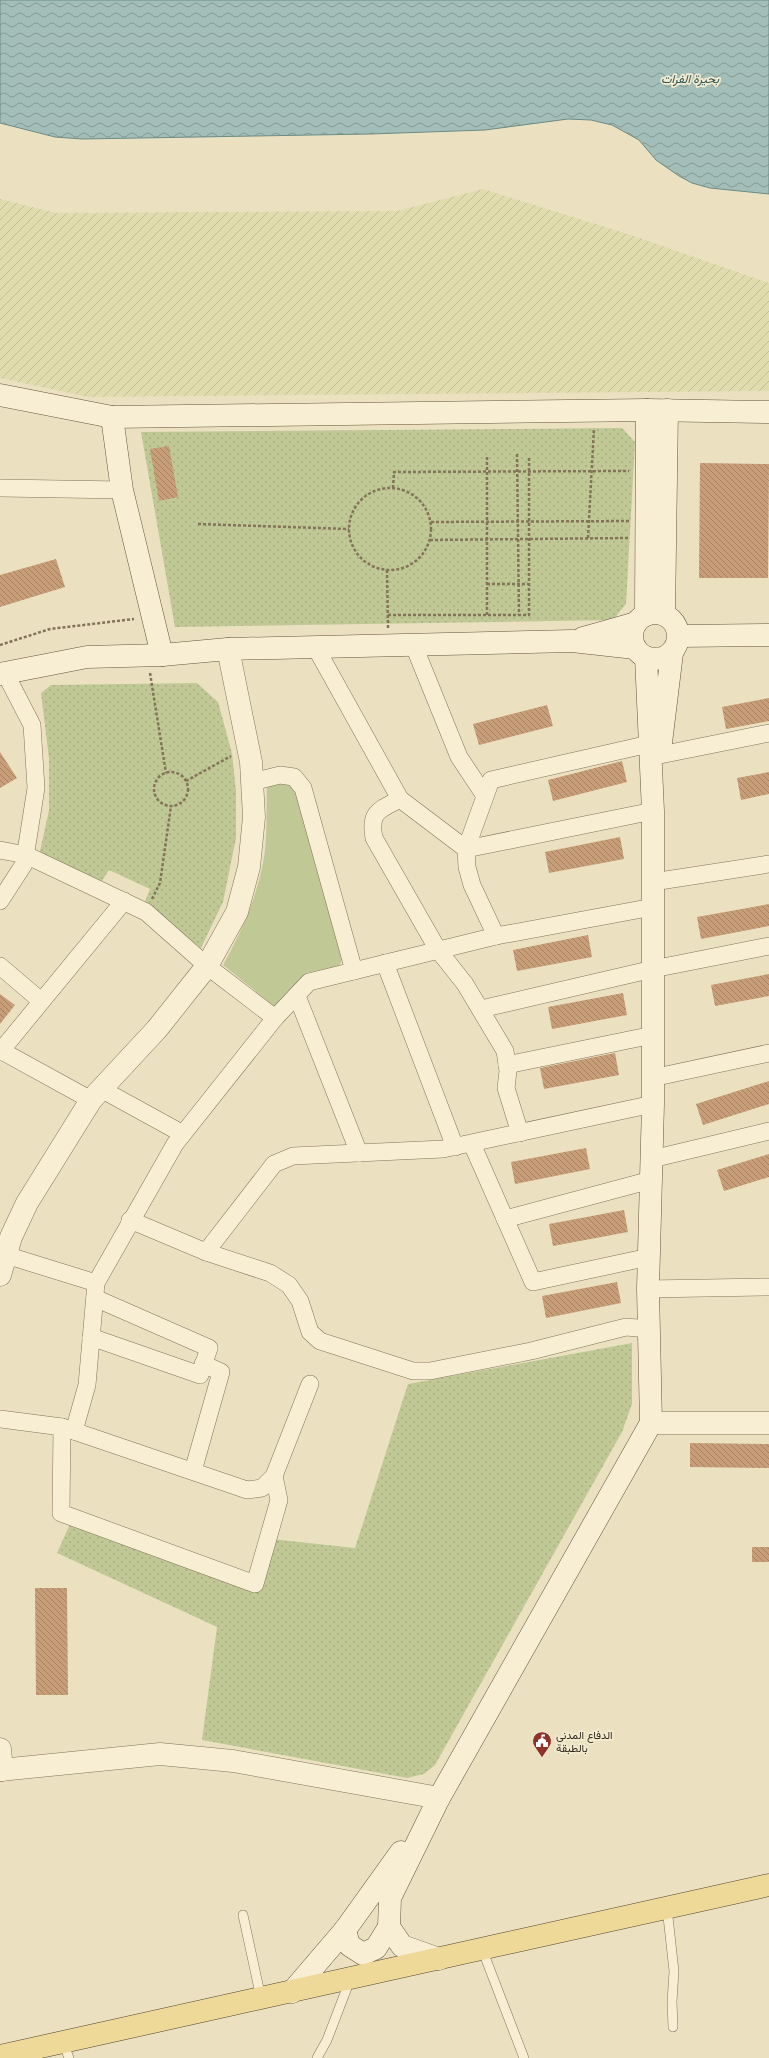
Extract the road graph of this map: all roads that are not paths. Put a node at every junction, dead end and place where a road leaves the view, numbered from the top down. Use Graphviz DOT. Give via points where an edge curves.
graph roads {
  1 [pos="0,395"];
  2 [pos="657,410"];
  3 [pos="769,412"];
  4 [pos="112,417"];
  5 [pos="0,488"];
  6 [pos="122,490"];
  7 [pos="649,617"];
  8 [pos="769,635"];
  9 [pos="572,641"];
  10 [pos="675,644"];
  11 [pos="414,646"];
  12 [pos="316,648"];
  13 [pos="228,649"];
  14 [pos="640,652"];
  15 [pos="155,655"];
  16 [pos="2,672"];
  17 [pos="769,733"];
  18 [pos="654,750"];
  19 [pos="252,782"];
  20 [pos="485,796"];
  21 [pos="400,799"];
  22 [pos="653,812"];
  23 [pos="466,849"];
  24 [pos="0,850"];
  25 [pos="26,855"];
  26 [pos="769,864"];
  27 [pos="653,882"];
  28 [pos="0,901"];
  29 [pos="124,901"];
  30 [pos="653,907"];
  31 [pos="496,936"];
  32 [pos="769,946"];
  33 [pos="438,950"];
  34 [pos="385,963"];
  35 [pos="0,966"];
  36 [pos="207,966"];
  37 [pos="653,969"];
  38 [pos="354,971"];
  39 [pos="297,996"];
  40 [pos="41,1001"];
  41 [pos="481,1009"];
  42 [pos="275,1018"];
  43 [pos="653,1035"];
  44 [pos="0,1050"];
  45 [pos="769,1053"];
  46 [pos="507,1065"];
  47 [pos="652,1078"];
  48 [pos="96,1094"];
  49 [pos="653,1104"];
  50 [pos="769,1131"];
  51 [pos="520,1133"];
  52 [pos="183,1134"];
  53 [pos="472,1144"];
  54 [pos="455,1147"];
  55 [pos="359,1153"];
  56 [pos="652,1170"];
  57 [pos="505,1219"];
  58 [pos="130,1220"];
  59 [pos="6,1242"];
  60 [pos="206,1252"];
  61 [pos="649,1257"];
  62 [pos="0,1275"];
  63 [pos="769,1287"];
  64 [pos="95,1290"];
  65 [pos="648,1290"];
  66 [pos="649,1329"];
  67 [pos="91,1337"];
  68 [pos="204,1364"];
  69 [pos="310,1384"];
  70 [pos="0,1419"];
  71 [pos="651,1423"];
  72 [pos="769,1423"];
  73 [pos="68,1429"];
  74 [pos="193,1471"];
  75 [pos="274,1476"];
  76 [pos="1,1763"];
  77 [pos="439,1798"];
  78 [pos="769,1885"];
  79 [pos="667,1908"];
  80 [pos="243,1915"];
  81 [pos="389,1927"];
  82 [pos="345,1930"];
  83 [pos="482,1949"];
  84 [pos="440,1959"];
  85 [pos="351,1979"];
  86 [pos="292,1992"];
  87 [pos="261,1998"];
  88 [pos="673,2027"];
  89 [pos="66,2050"];
  90 [pos="0,2056"];
  91 [pos="317,2058"];
  92 [pos="524,2058"];
  1 -- 4 [label="main road"];
  2 -- 3 [label="main road"];
  2 -- 4 [label="main road"];
  2 -- 7 [label="main road"];
  2 -- 7 [label="main road" via="647,529"];
  4 -- 6 [label="main road"];
  5 -- 6 [label="street"];
  6 -- 15 [label="main road" via="153,617"];
  7 -- 9 [label="main road"];
  7 -- 10 [label="main road" via="676,624"];
  7 -- 14 [label="main road" via="632,635"];
  8 -- 10 [label="main road"];
  9 -- 11 [label="main road"];
  9 -- 14 [label="main road"];
  10 -- 14 [label="main road" via="659,659"];
  10 -- 18 [label="main road"];
  11 -- 12 [label="main road"];
  11 -- 20 [label="street" via="459,757"];
  12 -- 13 [label="main road"];
  12 -- 21 [label="street"];
  13 -- 15 [label="main road"];
  13 -- 19 [label="main road" via="248,747"];
  14 -- 18 [label="main road"];
  15 -- 16 [label="main road" via="87,657"];
  16 -- 25 [label="street" via="32,725 36,788"];
  17 -- 18 [label="street"];
  18 -- 20 [label="street" via="491,780"];
  18 -- 22 [label="main road"];
  19 -- 36 [label="main road" via="254,817 249,867 237,912"];
  19 -- 38 [label="street" via="280,775 294,777 303,788"];
  20 -- 23 [label="street"];
  21 -- 23 [label="street"];
  21 -- 33 [label="street" via="376,812 373,820 374,838"];
  22 -- 23 [label="street"];
  22 -- 27 [label="main road"];
  23 -- 31 [label="street" via="466,868"];
  24 -- 25 [label="street"];
  25 -- 28 [label="street" via="24,864"];
  25 -- 29 [label="street"];
  26 -- 27 [label="street"];
  27 -- 30 [label="main road"];
  29 -- 36 [label="street" via="146,912"];
  29 -- 40 [label="street"];
  30 -- 31 [label="street"];
  30 -- 37 [label="main road"];
  31 -- 33 [label="street"];
  32 -- 37 [label="street"];
  33 -- 34 [label="street"];
  33 -- 41 [label="street"];
  34 -- 38 [label="street"];
  34 -- 54 [label="street"];
  35 -- 40 [label="street"];
  36 -- 42 [label="street"];
  36 -- 48 [label="main road" via="157,1029"];
  37 -- 41 [label="street"];
  37 -- 43 [label="main road"];
  38 -- 39 [label="street" via="309,982"];
  39 -- 42 [label="street"];
  39 -- 55 [label="street"];
  40 -- 44 [label="street"];
  41 -- 46 [label="street" via="505,1051"];
  42 -- 52 [label="street"];
  43 -- 46 [label="street"];
  43 -- 47 [label="main road"];
  44 -- 48 [label="street"];
  45 -- 47 [label="street"];
  46 -- 51 [label="street" via="506,1088"];
  47 -- 49 [label="main road"];
  48 -- 52 [label="street"];
  48 -- 59 [label="main road" via="26,1203"];
  49 -- 51 [label="street"];
  49 -- 56 [label="main road"];
  50 -- 56 [label="street"];
  51 -- 53 [label="street"];
  52 -- 58 [label="street"];
  53 -- 54 [label="street"];
  53 -- 57 [label="street"];
  54 -- 55 [label="street"];
  55 -- 60 [label="street" via="293,1156 274,1164"];
  56 -- 57 [label="street"];
  56 -- 61 [label="main road"];
  57 -- 61 [label="street" via="533,1282"];
  58 -- 60 [label="street"];
  58 -- 64 [label="street"];
  59 -- 62 [label="main road"];
  59 -- 64 [label="street"];
  60 -- 66 [label="street" via="270,1273 289,1285 300,1301 310,1332 320,1341 413,1371 531,1351 626,1327"];
  61 -- 65 [label="main road"];
  63 -- 65 [label="street"];
  64 -- 67 [label="street"];
  64 -- 68 [label="street" via="209,1348"];
  65 -- 66 [label="main road"];
  66 -- 71 [label="main road"];
  67 -- 68 [label="street" via="200,1375"];
  67 -- 73 [label="street" via="87,1385"];
  68 -- 74 [label="street" via="221,1372"];
  69 -- 75 [label="street"];
  70 -- 73 [label="street"];
  71 -- 72 [label="main road"];
  71 -- 77 [label="main road"];
  73 -- 74 [label="street"];
  73 -- 75 [label="street" via="61,1513 255,1584 279,1500"];
  74 -- 75 [label="street" via="247,1490 262,1488"];
  76 -- 77 [label="main road" via="160,1754 233,1761"];
  77 -- 81 [label="main road" via="390,1898"];
  77 -- 82 [label="main road"];
  78 -- 79 [label="main road"];
  79 -- 83 [label="main road"];
  79 -- 88 [label="lane" via="674,1970"];
  80 -- 87 [label="lane"];
  81 -- 82 [label="main road" via="376,1948 363,1954 349,1945"];
  81 -- 84 [label="main road" via="402,1946"];
  82 -- 86 [label="main road"];
  83 -- 84 [label="main road"];
  83 -- 92 [label="lane"];
  84 -- 85 [label="main road"];
  85 -- 86 [label="main road"];
  85 -- 91 [label="lane" via="327,2040"];
  86 -- 87 [label="main road"];
  87 -- 89 [label="main road"];
  89 -- 90 [label="main road"];
}
